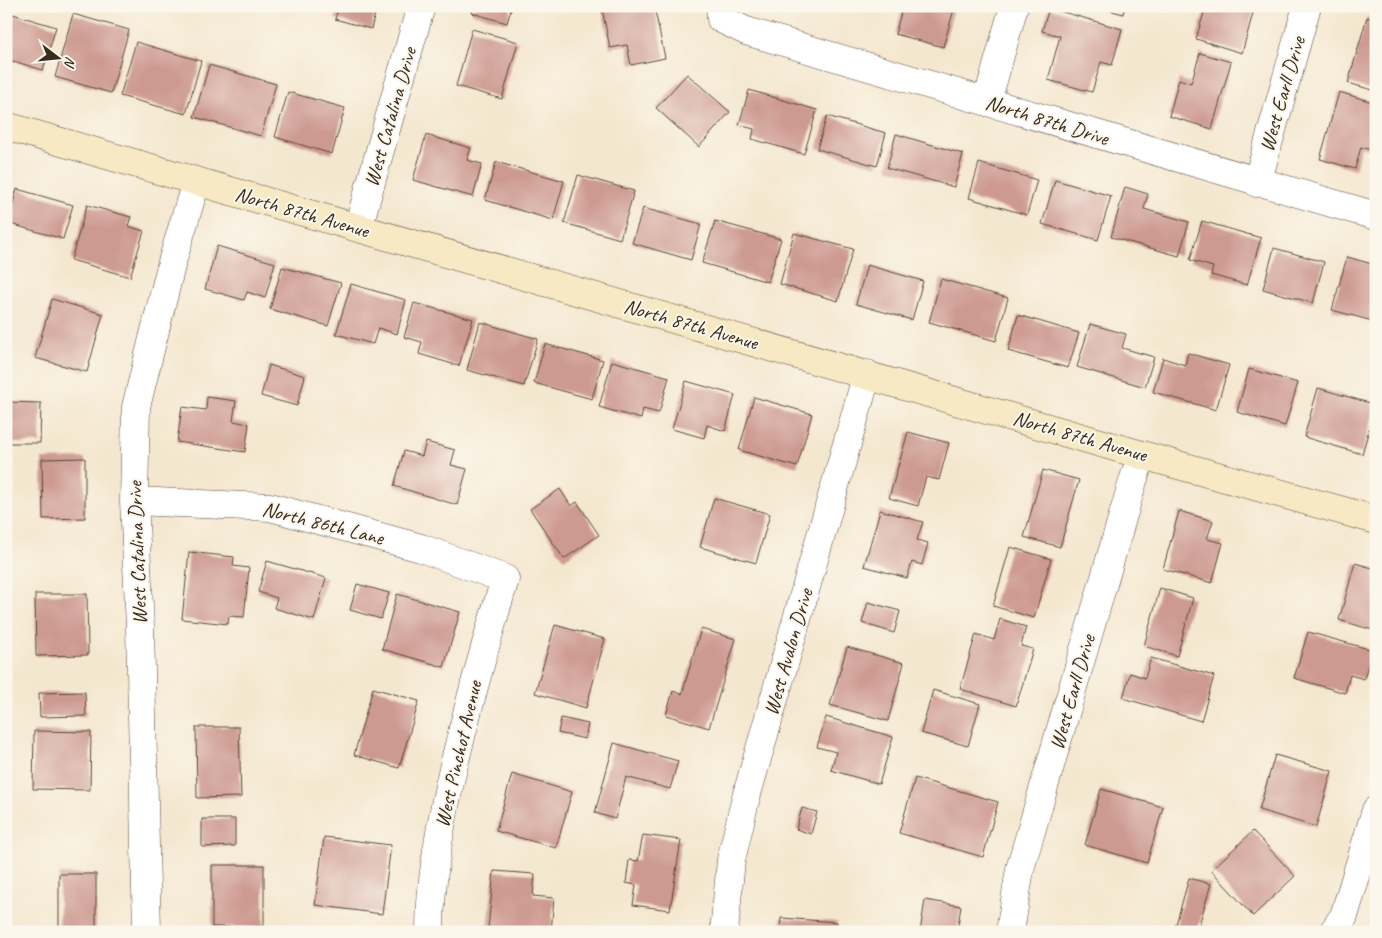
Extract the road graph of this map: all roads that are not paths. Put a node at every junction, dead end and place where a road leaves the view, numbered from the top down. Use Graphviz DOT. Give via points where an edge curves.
graph roads {
  1 [pos="421,6"];
  2 [pos="1014,6"];
  3 [pos="1307,6"];
  4 [pos="721,13"];
  5 [pos="987,102"];
  6 [pos="6,126"];
  7 [pos="196,182"];
  8 [pos="1257,183"];
  9 [pos="1376,216"];
  10 [pos="358,228"];
  11 [pos="867,374"];
  12 [pos="1142,454"];
  13 [pos="134,501"];
  14 [pos="1376,520"];
  15 [pos="505,579"];
  16 [pos="1376,810"];
  17 [pos="147,932"];
  18 [pos="430,932"];
  19 [pos="724,932"];
  20 [pos="1010,932"];
  21 [pos="1333,932"];
  1 -- 10 [label="street, West Catalina Drive"];
  2 -- 5 [label="street"];
  3 -- 8 [label="street, West Earll Drive"];
  4 -- 5 [label="street, North 87th Drive" via="746,31"];
  5 -- 8 [label="street, North 87th Drive"];
  6 -- 7 [label="street, North 87th Avenue"];
  7 -- 10 [label="street, North 87th Avenue"];
  7 -- 13 [label="street, West Catalina Drive" via="172,262 138,399"];
  8 -- 9 [label="street, North 87th Drive"];
  10 -- 11 [label="street, North 87th Avenue"];
  11 -- 12 [label="street, North 87th Avenue"];
  11 -- 19 [label="street, West Avalon Drive" via="745,800 731,860"];
  12 -- 14 [label="street, North 87th Avenue"];
  12 -- 20 [label="street, West Earll Drive" via="1020,869"];
  13 -- 15 [label="street, North 86th Lane" via="270,507 421,548"];
  13 -- 17 [label="street, West Catalina Drive"];
  15 -- 18 [label="street, West Pinchot Avenue" via="471,690 442,820 430,906"];
  16 -- 21 [label="street" via="1344,916"];
}
